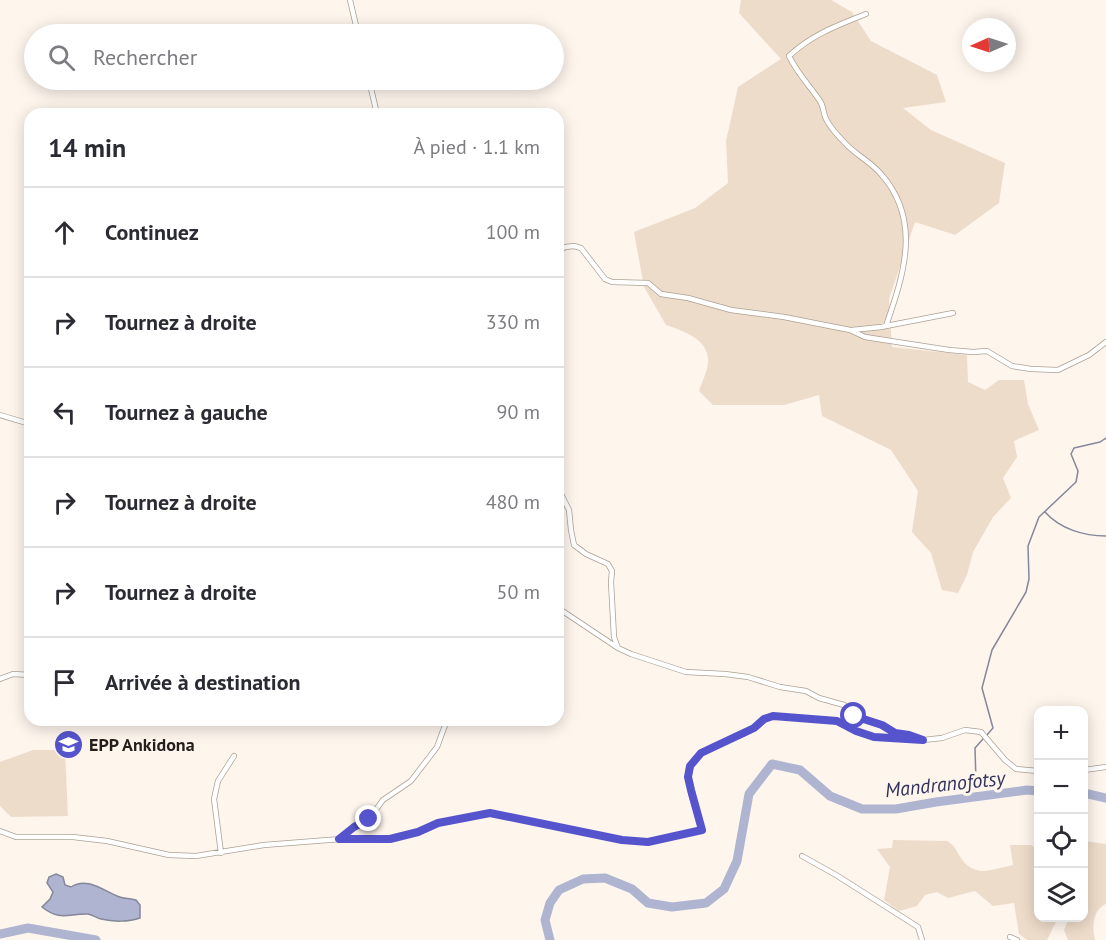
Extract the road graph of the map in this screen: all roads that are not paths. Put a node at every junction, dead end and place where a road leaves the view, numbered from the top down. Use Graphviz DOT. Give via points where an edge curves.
graph roads {
  1 [pos="350,0"];
  2 [pos="866,14"];
  3 [pos="356,24"];
  4 [pos="371,90"];
  5 [pos="376,108"];
  6 [pos="564,248"];
  7 [pos="953,313"];
  8 [pos="886,326"];
  9 [pos="850,330"];
  10 [pos="1106,342"];
  11 [pos="0,415"];
  12 [pos="24,422"];
  13 [pos="564,500"];
  14 [pos="564,612"];
  15 [pos="618,648"];
  16 [pos="24,675"];
  17 [pos="0,679"];
  18 [pos="445,726"];
  19 [pos="923,740"];
  20 [pos="234,756"];
  21 [pos="1106,767"];
  22 [pos="1088,769"];
  23 [pos="1034,771"];
  24 [pos="0,831"];
  25 [pos="339,839"];
  26 [pos="221,853"];
  27 [pos="802,856"];
  28 [pos="1010,937"];
  29 [pos="922,940"];
  30 [pos="1017,940"];
  1 -- 3 [label="street"];
  2 -- 8 [label="street" via="824,31 789,56 824,106 825,117 847,145 881,173 901,207 906,235 902,279"];
  4 -- 5 [label="street"];
  6 -- 9 [label="street" via="582,248 612,282 648,283 661,294"];
  7 -- 8 [label="street"];
  8 -- 9 [label="street"];
  9 -- 10 [label="street" via="865,337 949,350 987,351 1012,366 1042,371 1071,365"];
  11 -- 12 [label="street"];
  13 -- 15 [label="street" via="574,544 608,564 612,571 614,637"];
  14 -- 15 [label="street"];
  15 -- 19 [label="street" via="686,672 725,674 806,691 844,705 854,716"];
  16 -- 17 [label="street"];
  18 -- 25 [label="street" via="437,747 411,781 383,800 369,819"];
  19 -- 23 [label="street" via="965,730 981,732 1016,769"];
  19 -- 25 [label="street" via="874,737 837,721 773,716 764,719 754,728 701,753 690,766 688,777 702,830 648,842 490,813 438,823 390,839"];
  20 -- 26 [label="street" via="218,781 214,799"];
  21 -- 22 [label="street"];
  24 -- 26 [label="street" via="16,837 107,841 169,855"];
  25 -- 26 [label="street"];
  27 -- 29 [label="street" via="918,927"];
  28 -- 30 [label="street"];
}
